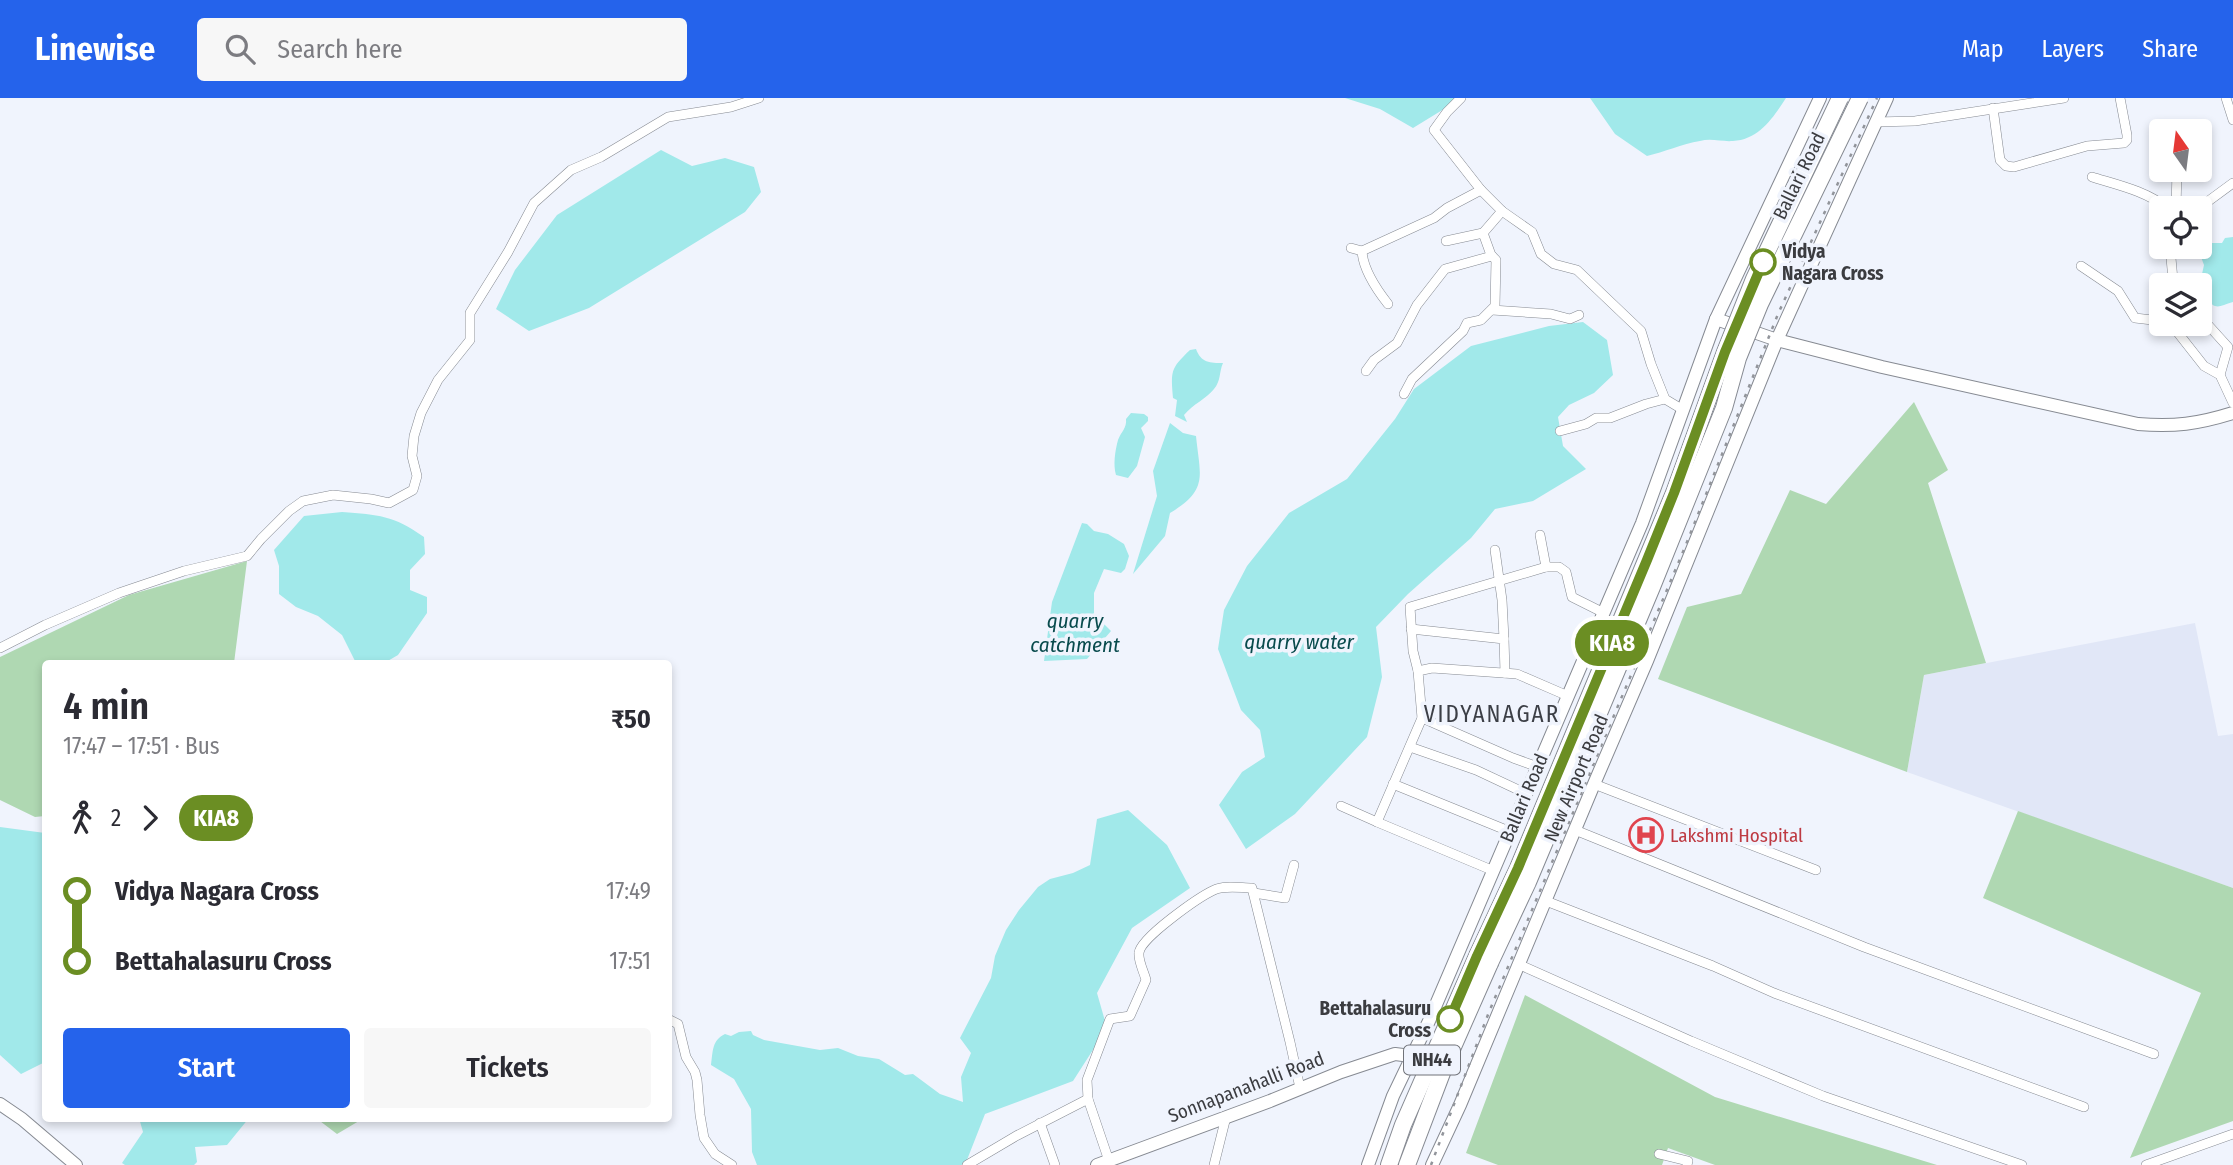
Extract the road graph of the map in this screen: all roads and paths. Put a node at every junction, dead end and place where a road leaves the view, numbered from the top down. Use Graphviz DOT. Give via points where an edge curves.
graph roads {
  1 [pos="759,98"];
  2 [pos="1461,98"];
  3 [pos="1820,98"];
  4 [pos="1840,98"];
  5 [pos="1860,98"];
  6 [pos="1887,98"];
  7 [pos="2064,98"];
  8 [pos="2120,98"];
  9 [pos="2226,98"];
  10 [pos="1993,108"];
  11 [pos="2233,120"];
  12 [pos="1876,122"];
  13 [pos="2091,177"];
  14 [pos="2233,183"];
  15 [pos="1481,190"];
  16 [pos="2149,197"];
  17 [pos="2212,198"];
  18 [pos="1502,211"];
  19 [pos="1483,233"];
  20 [pos="1446,241"];
  21 [pos="1351,248"];
  22 [pos="1362,251"];
  23 [pos="1492,256"];
  24 [pos="2081,266"];
  25 [pos="1388,304"];
  26 [pos="1493,310"];
  27 [pos="1579,315"];
  28 [pos="1717,319"];
  29 [pos="2149,320"];
  30 [pos="2212,329"];
  31 [pos="2180,336"];
  32 [pos="1777,340"];
  33 [pos="1366,371"];
  34 [pos="2220,375"];
  35 [pos="1404,394"];
  36 [pos="1665,399"];
  37 [pos="2233,403"];
  38 [pos="1680,408"];
  39 [pos="2233,413"];
  40 [pos="1560,431"];
  41 [pos="1540,535"];
  42 [pos="1495,550"];
  43 [pos="1546,567"];
  44 [pos="1500,580"];
  45 [pos="1604,613"];
  46 [pos="1411,629"];
  47 [pos="1503,639"];
  48 [pos="0,648"];
  49 [pos="1418,670"];
  50 [pos="1505,673"];
  51 [pos="1569,696"];
  52 [pos="1422,719"];
  53 [pos="1410,747"];
  54 [pos="1538,767"];
  55 [pos="1393,784"];
  56 [pos="1594,784"];
  57 [pos="1527,794"];
  58 [pos="1341,806"];
  59 [pos="1377,822"];
  60 [pos="1575,830"];
  61 [pos="1511,832"];
  62 [pos="1294,865"];
  63 [pos="1816,870"];
  64 [pos="1494,871"];
  65 [pos="1254,893"];
  66 [pos="1546,901"];
  67 [pos="1483,959"];
  68 [pos="1520,965"];
  69 [pos="672,1021"];
  70 [pos="2154,1054"];
  71 [pos="1412,1056"];
  72 [pos="1300,1088"];
  73 [pos="1088,1099"];
  74 [pos="0,1104"];
  75 [pos="2084,1107"];
  76 [pos="1226,1116"];
  77 [pos="1040,1123"];
  78 [pos="2233,1134"];
  79 [pos="1659,1154"];
  80 [pos="1103,1163"];
  81 [pos="76,1165"];
  82 [pos="732,1165"];
  83 [pos="967,1165"];
  84 [pos="1055,1165"];
  85 [pos="1213,1165"];
  86 [pos="1368,1165"];
  87 [pos="1389,1165"];
  88 [pos="1407,1165"];
  89 [pos="1433,1165"];
  90 [pos="1687,1165"];
  91 [pos="2022,1165"];
  92 [pos="2146,1165"];
  1 -- 48 [label="street" via="668,117 570,170 534,203 470,313 470,340 438,380 421,413 414,436 417,476 413,490 389,503 333,495 303,501 247,556 118,593"];
  2 -- 15 [label="street" via="1434,130"];
  3 -- 28 [label="street"];
  4 -- 67 [label="highway, Ballari Road / NH44, bridge" via="1754,279 1674,493"];
  5 -- 67 [label="highway, Ballari Road / NH44, bridge" via="1760,304 1724,408 1528,882"];
  6 -- 12 [label="street, New Airport Road"];
  7 -- 10 [label="street"];
  8 -- 10 [label="street" via="2127,135 2124,143 2087,146 2014,167 2000,160"];
  9 -- 11 [label="street"];
  10 -- 12 [label="street" via="1915,121"];
  12 -- 32 [label="street, New Airport Road"];
  13 -- 16 [label="street"];
  14 -- 17 [label="street"];
  15 -- 18 [label="street"];
  15 -- 22 [label="street"];
  18 -- 19 [label="street"];
  18 -- 36 [label="street" via="1531,232 1541,254 1554,264 1577,270 1641,331"];
  19 -- 20 [label="street"];
  19 -- 23 [label="street"];
  21 -- 22 [label="street"];
  22 -- 25 [label="street"];
  23 -- 26 [label="street" via="1496,260"];
  23 -- 33 [label="street" via="1446,270 1417,305 1397,343"];
  24 -- 29 [label="street" via="2118,291 2135,318"];
  26 -- 27 [label="street" via="1570,319"];
  26 -- 35 [label="street" via="1481,320 1467,323 1412,379"];
  28 -- 32 [label="street"];
  28 -- 45 [label="street"];
  30 -- 34 [label="street" via="2228,347"];
  31 -- 34 [label="street" via="2204,366"];
  32 -- 39 [label="street" via="2138,424 2205,422"];
  32 -- 56 [label="street, New Airport Road"];
  34 -- 37 [label="street"];
  36 -- 38 [label="street"];
  36 -- 40 [label="street"];
  41 -- 43 [label="street"];
  42 -- 44 [label="street"];
  43 -- 44 [label="street"];
  43 -- 45 [label="street" via="1559,566 1566,572 1572,597"];
  44 -- 46 [label="street" via="1410,607"];
  44 -- 47 [label="street"];
  45 -- 51 [label="street"];
  46 -- 47 [label="street"];
  46 -- 49 [label="street"];
  47 -- 50 [label="street"];
  49 -- 50 [label="street"];
  49 -- 52 [label="street"];
  50 -- 51 [label="street"];
  51 -- 54 [label="street"];
  52 -- 53 [label="street"];
  52 -- 54 [label="street"];
  53 -- 55 [label="street"];
  53 -- 57 [label="street"];
  54 -- 57 [label="street"];
  55 -- 59 [label="street"];
  55 -- 61 [label="street"];
  56 -- 60 [label="street, New Airport Road"];
  56 -- 63 [label="street"];
  57 -- 61 [label="street"];
  58 -- 59 [label="street"];
  59 -- 64 [label="street"];
  60 -- 66 [label="street, New Airport Road"];
  60 -- 70 [label="street" via="1864,947"];
  61 -- 64 [label="street"];
  62 -- 65 [label="street" via="1285,898"];
  64 -- 71 [label="street"];
  65 -- 72 [label="street"];
  65 -- 73 [label="street" via="1252,888 1217,888 1188,905 1141,947 1138,955 1146,980 1130,1016 1110,1019 1087,1080"];
  66 -- 68 [label="street, New Airport Road"];
  66 -- 75 [label="street" via="1774,993"];
  67 -- 87 [label="highway, Ballari Road / NH44" via="1403,1125"];
  67 -- 88 [label="highway, Ballari Road / NH44"];
  68 -- 89 [label="street, New Airport Road"];
  68 -- 91 [label="street" via="1824,1096"];
  69 -- 82 [label="street" via="678,1024 695,1072 704,1138 715,1154"];
  71 -- 72 [label="street, Sonnapanahalli Road" via="1395,1054"];
  71 -- 86 [label="street"];
  72 -- 76 [label="street, Sonnapanahalli Road"];
  73 -- 77 [label="street"];
  73 -- 80 [label="street"];
  74 -- 81 [label="street"];
  76 -- 80 [label="street, Sonnapanahalli Road"];
  76 -- 85 [label="street"];
  77 -- 83 [label="street"];
  77 -- 84 [label="street"];
  78 -- 92 [label="street"];
  79 -- 90 [label="street" via="1688,1161"];
}
